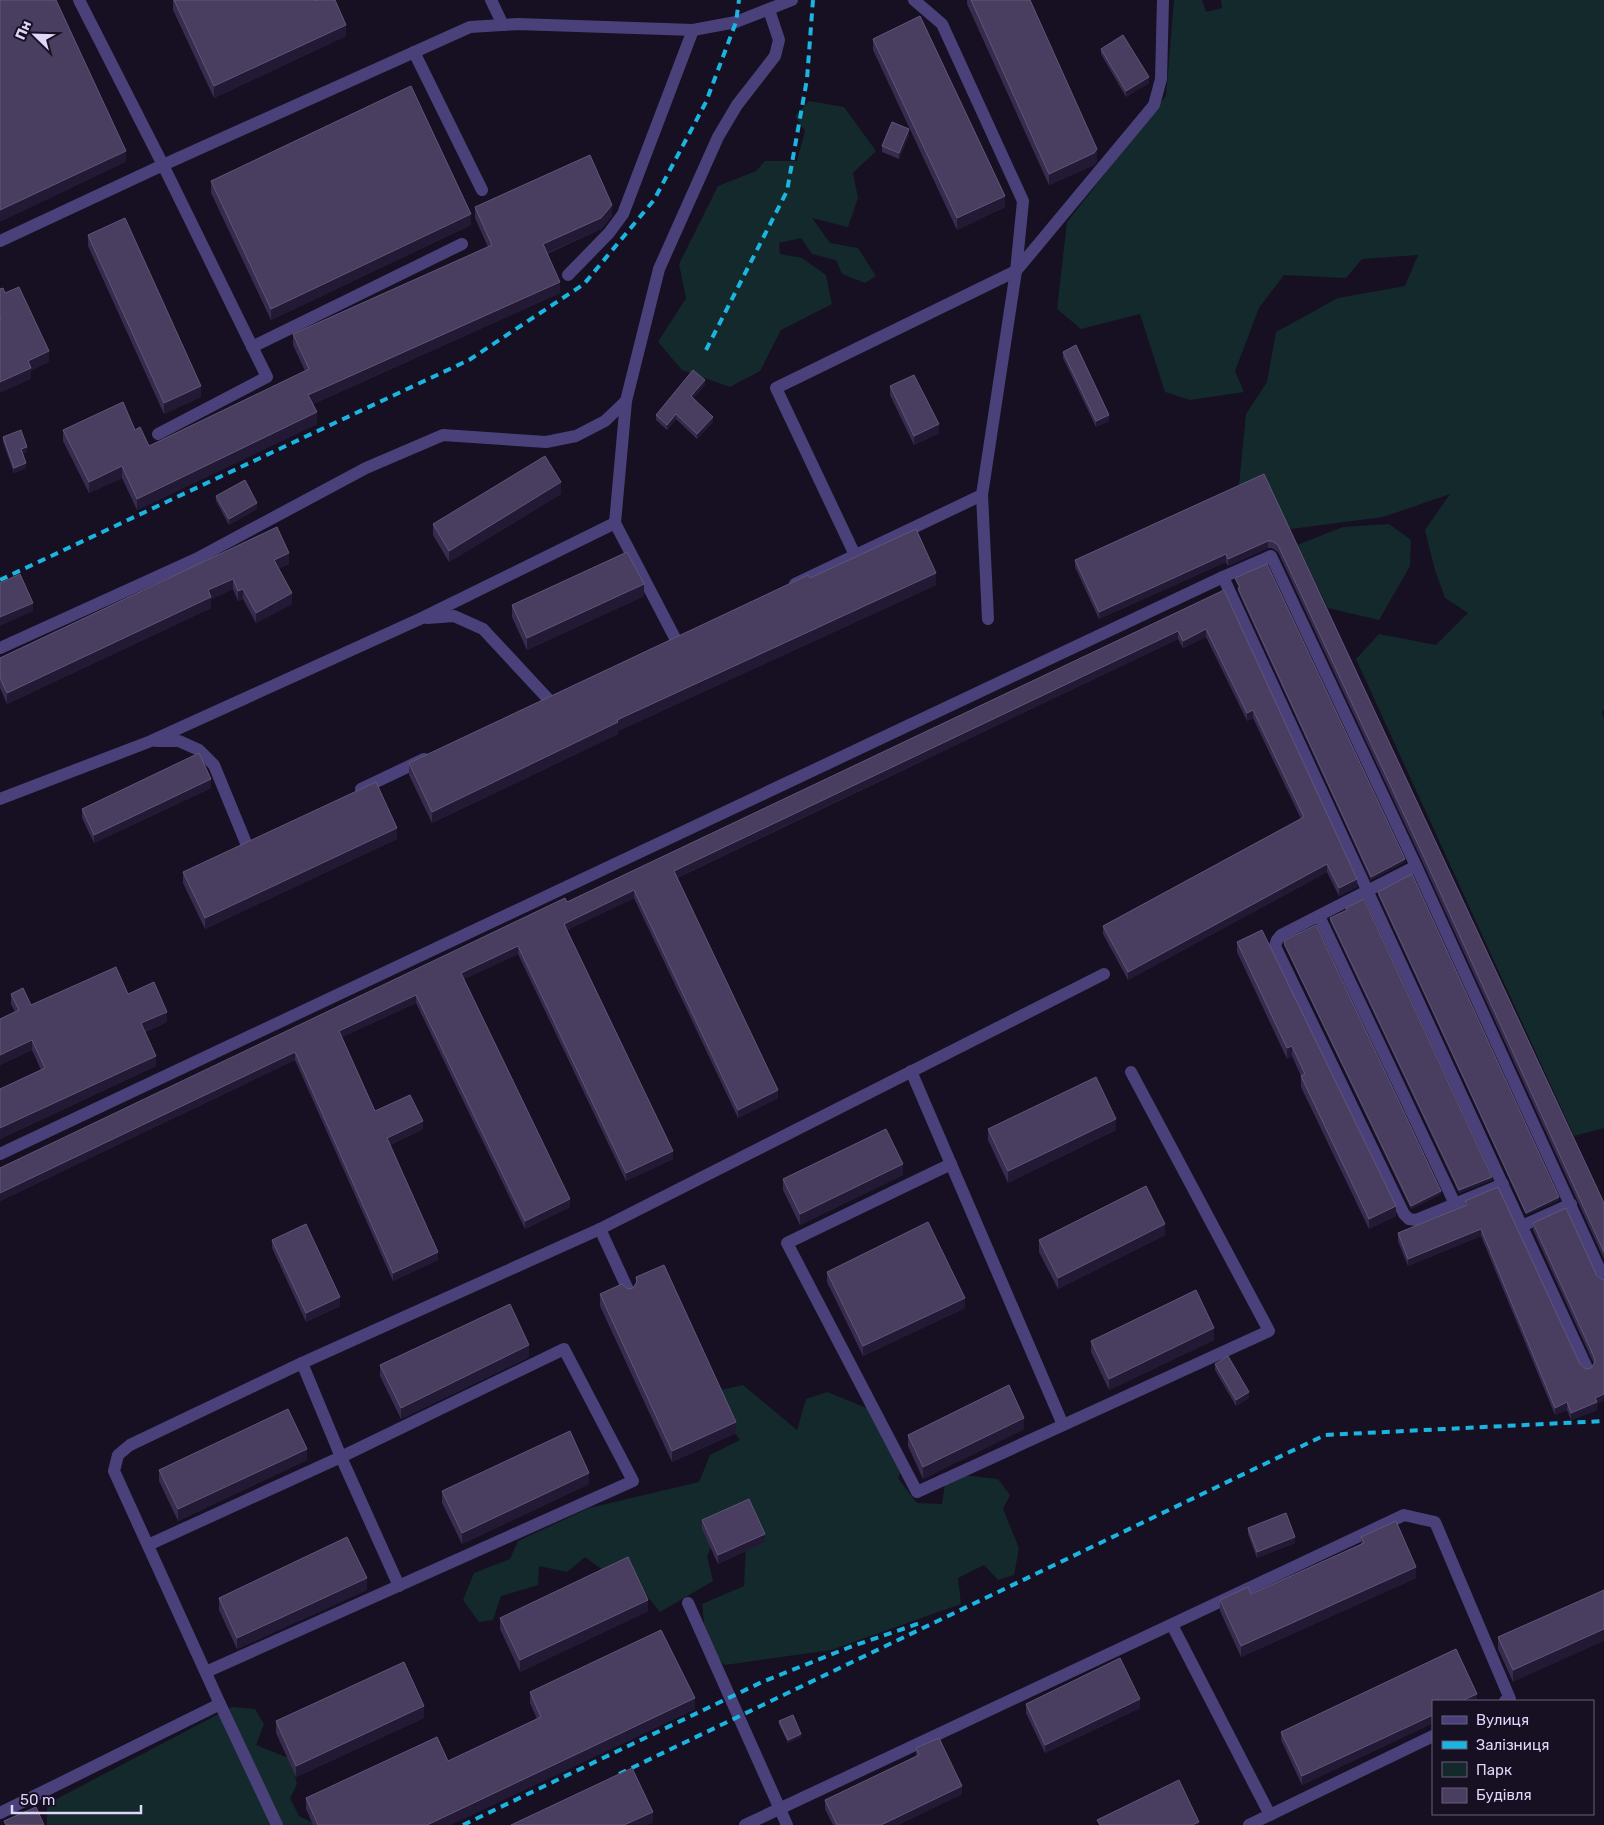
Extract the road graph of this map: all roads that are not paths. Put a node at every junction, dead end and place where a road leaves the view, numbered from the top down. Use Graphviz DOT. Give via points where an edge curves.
graph roads {
  1 [pos="79,0"];
  2 [pos="491,0"];
  3 [pos="792,0"];
  4 [pos="914,0"];
  5 [pos="1163,0"];
  6 [pos="769,10"];
  7 [pos="503,25"];
  8 [pos="693,30"];
  9 [pos="414,52"];
  10 [pos="163,165"];
  11 [pos="482,190"];
  12 [pos="0,241"];
  13 [pos="462,244"];
  14 [pos="1016,271"];
  15 [pos="568,275"];
  16 [pos="252,347"];
  17 [pos="626,401"];
  18 [pos="158,434"];
  19 [pos="982,495"];
  20 [pos="614,523"];
  21 [pos="856,555"];
  22 [pos="1223,577"];
  23 [pos="784,589"];
  24 [pos="422,618"];
  25 [pos="988,619"];
  26 [pos="676,640"];
  27 [pos="0,648"];
  28 [pos="548,700"];
  29 [pos="151,741"];
  30 [pos="433,755"];
  31 [pos="353,792"];
  32 [pos="0,799"];
  33 [pos="247,843"];
  34 [pos="1416,866"];
  35 [pos="1368,891"];
  36 [pos="1319,916"];
  37 [pos="1104,974"];
  38 [pos="911,1071"];
  39 [pos="1131,1072"];
  40 [pos="0,1154"];
  41 [pos="951,1164"];
  42 [pos="1503,1184"];
  43 [pos="1455,1204"];
  44 [pos="1571,1204"];
  45 [pos="1522,1226"];
  46 [pos="600,1229"];
  47 [pos="1604,1279"];
  48 [pos="630,1292"];
  49 [pos="302,1363"];
  50 [pos="1587,1368"];
  51 [pos="1063,1425"];
  52 [pos="341,1457"];
  53 [pos="148,1545"];
  54 [pos="399,1586"];
  55 [pos="688,1603"];
  56 [pos="1172,1624"];
  57 [pos="206,1672"];
  58 [pos="1508,1700"];
  59 [pos="220,1704"];
  60 [pos="1432,1736"];
  61 [pos="780,1809"];
  62 [pos="0,1813"];
  63 [pos="1270,1815"];
  64 [pos="277,1825"];
  65 [pos="745,1825"];
  66 [pos="788,1825"];
  67 [pos="1249,1825"];
  1 -- 10 [label="street"];
  2 -- 7 [label="street"];
  3 -- 6 [label="street"];
  4 -- 14 [label="street" via="942,24 1023,201"];
  5 -- 14 [label="street" via="1161,79 1154,105"];
  6 -- 8 [label="street" via="736,22"];
  6 -- 17 [label="street" via="779,40 775,56 718,137 659,269"];
  7 -- 8 [label="street"];
  7 -- 9 [label="street" via="470,27"];
  8 -- 15 [label="street" via="623,214"];
  9 -- 10 [label="street"];
  9 -- 11 [label="street"];
  10 -- 12 [label="street"];
  10 -- 16 [label="street"];
  13 -- 16 [label="street"];
  14 -- 19 [label="street"];
  14 -- 21 [label="street" via="776,388"];
  16 -- 18 [label="street" via="267,377"];
  17 -- 20 [label="street"];
  17 -- 27 [label="street" via="605,421 576,436 546,442 443,435 366,468 196,559"];
  19 -- 21 [label="street"];
  19 -- 25 [label="street"];
  20 -- 24 [label="street"];
  20 -- 26 [label="street"];
  21 -- 23 [label="street"];
  22 -- 34 [label="street" via="1271,556"];
  22 -- 35 [label="street"];
  22 -- 40 [label="street"];
  24 -- 28 [label="street" via="454,616 483,629"];
  24 -- 29 [label="street"];
  29 -- 32 [label="street"];
  29 -- 33 [label="street" via="179,741 198,750 214,765"];
  30 -- 31 [label="street"];
  34 -- 35 [label="street"];
  34 -- 44 [label="street"];
  35 -- 36 [label="street"];
  35 -- 42 [label="street"];
  36 -- 43 [label="street"];
  36 -- 43 [label="street" via="1281,935 1275,946 1404,1214 1416,1220"];
  37 -- 38 [label="street"];
  38 -- 41 [label="street"];
  38 -- 46 [label="street"];
  39 -- 51 [label="street" via="1270,1331"];
  41 -- 51 [label="street"];
  41 -- 51 [label="street" via="787,1243 917,1492"];
  42 -- 43 [label="street"];
  42 -- 45 [label="street"];
  44 -- 45 [label="street"];
  44 -- 47 [label="street"];
  45 -- 50 [label="street"];
  46 -- 48 [label="street"];
  46 -- 49 [label="street"];
  49 -- 52 [label="street"];
  49 -- 53 [label="street" via="130,1445 118,1455 114,1471"];
  52 -- 53 [label="street"];
  52 -- 54 [label="street"];
  52 -- 54 [label="street" via="564,1349 633,1481"];
  53 -- 57 [label="street"];
  54 -- 57 [label="street"];
  55 -- 61 [label="street"];
  56 -- 58 [label="street" via="1404,1515 1434,1522 1510,1699"];
  56 -- 61 [label="street"];
  56 -- 63 [label="street"];
  57 -- 59 [label="street"];
  59 -- 62 [label="street"];
  59 -- 64 [label="street"];
  60 -- 63 [label="street"];
  61 -- 65 [label="street"];
  61 -- 66 [label="street"];
  63 -- 67 [label="street"];
}
